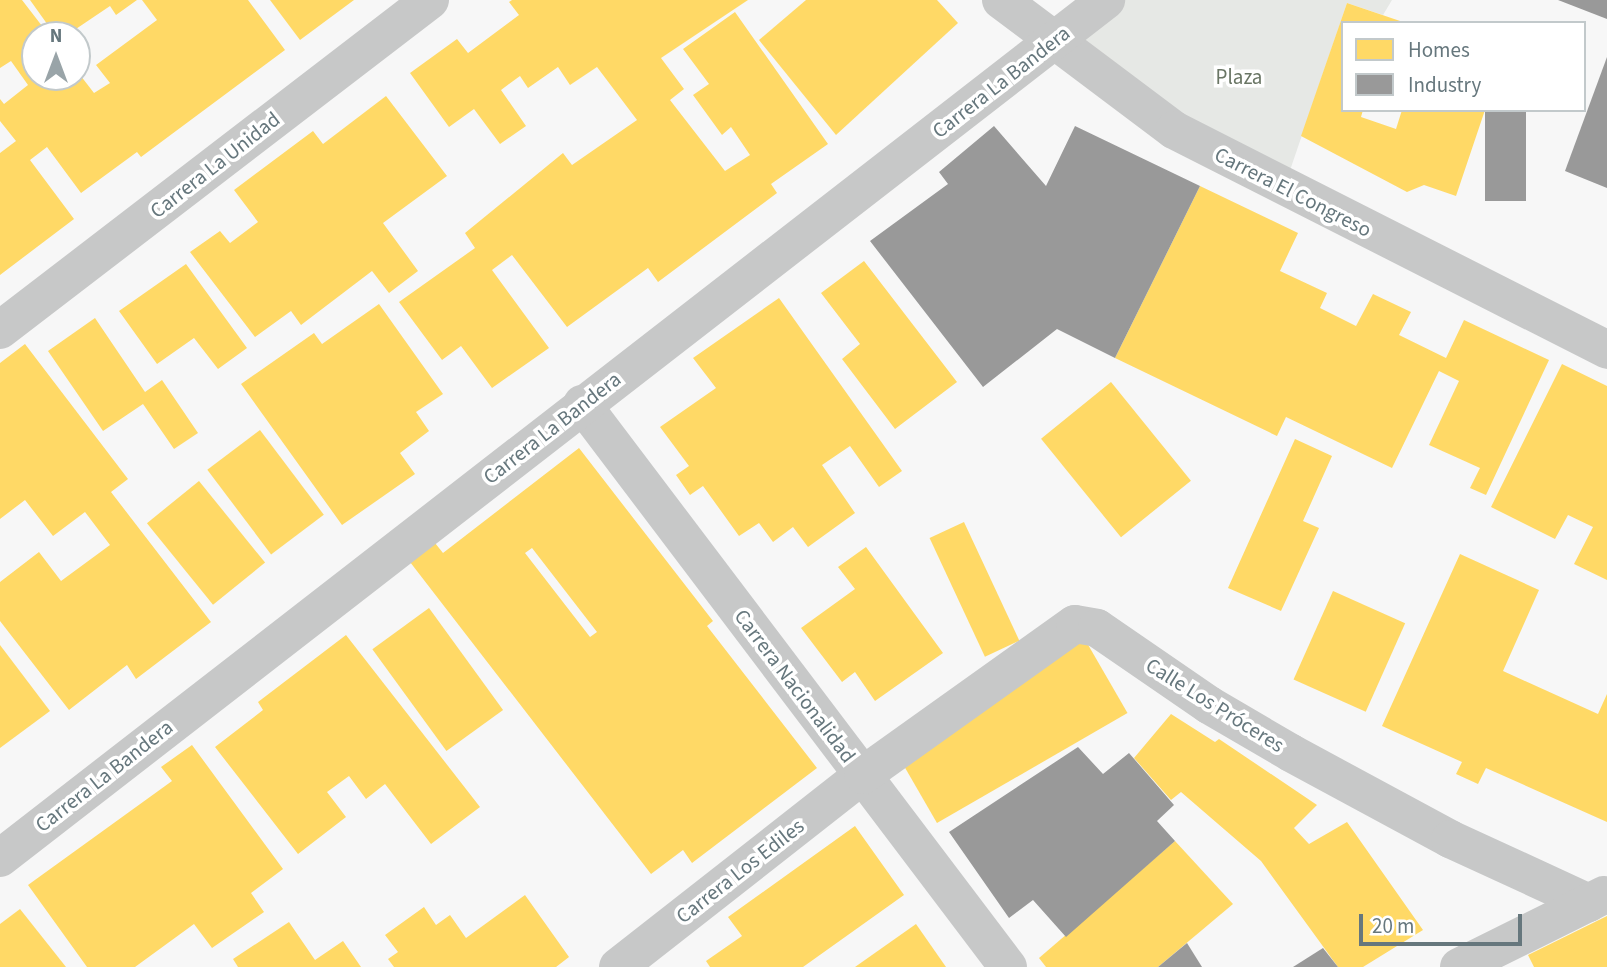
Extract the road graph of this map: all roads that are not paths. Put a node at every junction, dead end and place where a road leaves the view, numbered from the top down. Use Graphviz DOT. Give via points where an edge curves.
graph roads {
  1 [pos="430,0"];
  2 [pos="1001,0"];
  3 [pos="1106,0"];
  4 [pos="1053,41"];
  5 [pos="0,330"];
  6 [pos="1607,350"];
  7 [pos="582,404"];
  8 [pos="863,775"];
  9 [pos="0,858"];
  10 [pos="1598,898"];
  11 [pos="618,967"];
  12 [pos="1008,967"];
  13 [pos="1459,967"];
  1 -- 5 [label="street, Carrera La Unidad"];
  2 -- 4 [label="street, Carrera El Congreso"];
  3 -- 4 [label="street, Carrera La Bandera"];
  4 -- 6 [label="street, Carrera El Congreso" via="1174,130"];
  4 -- 7 [label="street, Carrera La Bandera"];
  7 -- 8 [label="street, Carrera Nacionalidad"];
  7 -- 9 [label="street, Carrera La Bandera"];
  8 -- 10 [label="street, Calle Los Próceres" via="1058,635 1075,624 1085,624 1291,753 1450,839"];
  8 -- 11 [label="street, Carrera Los Ediles"];
  8 -- 12 [label="street, Carrera Nacionalidad"];
  10 -- 13 [label="street"];
}
